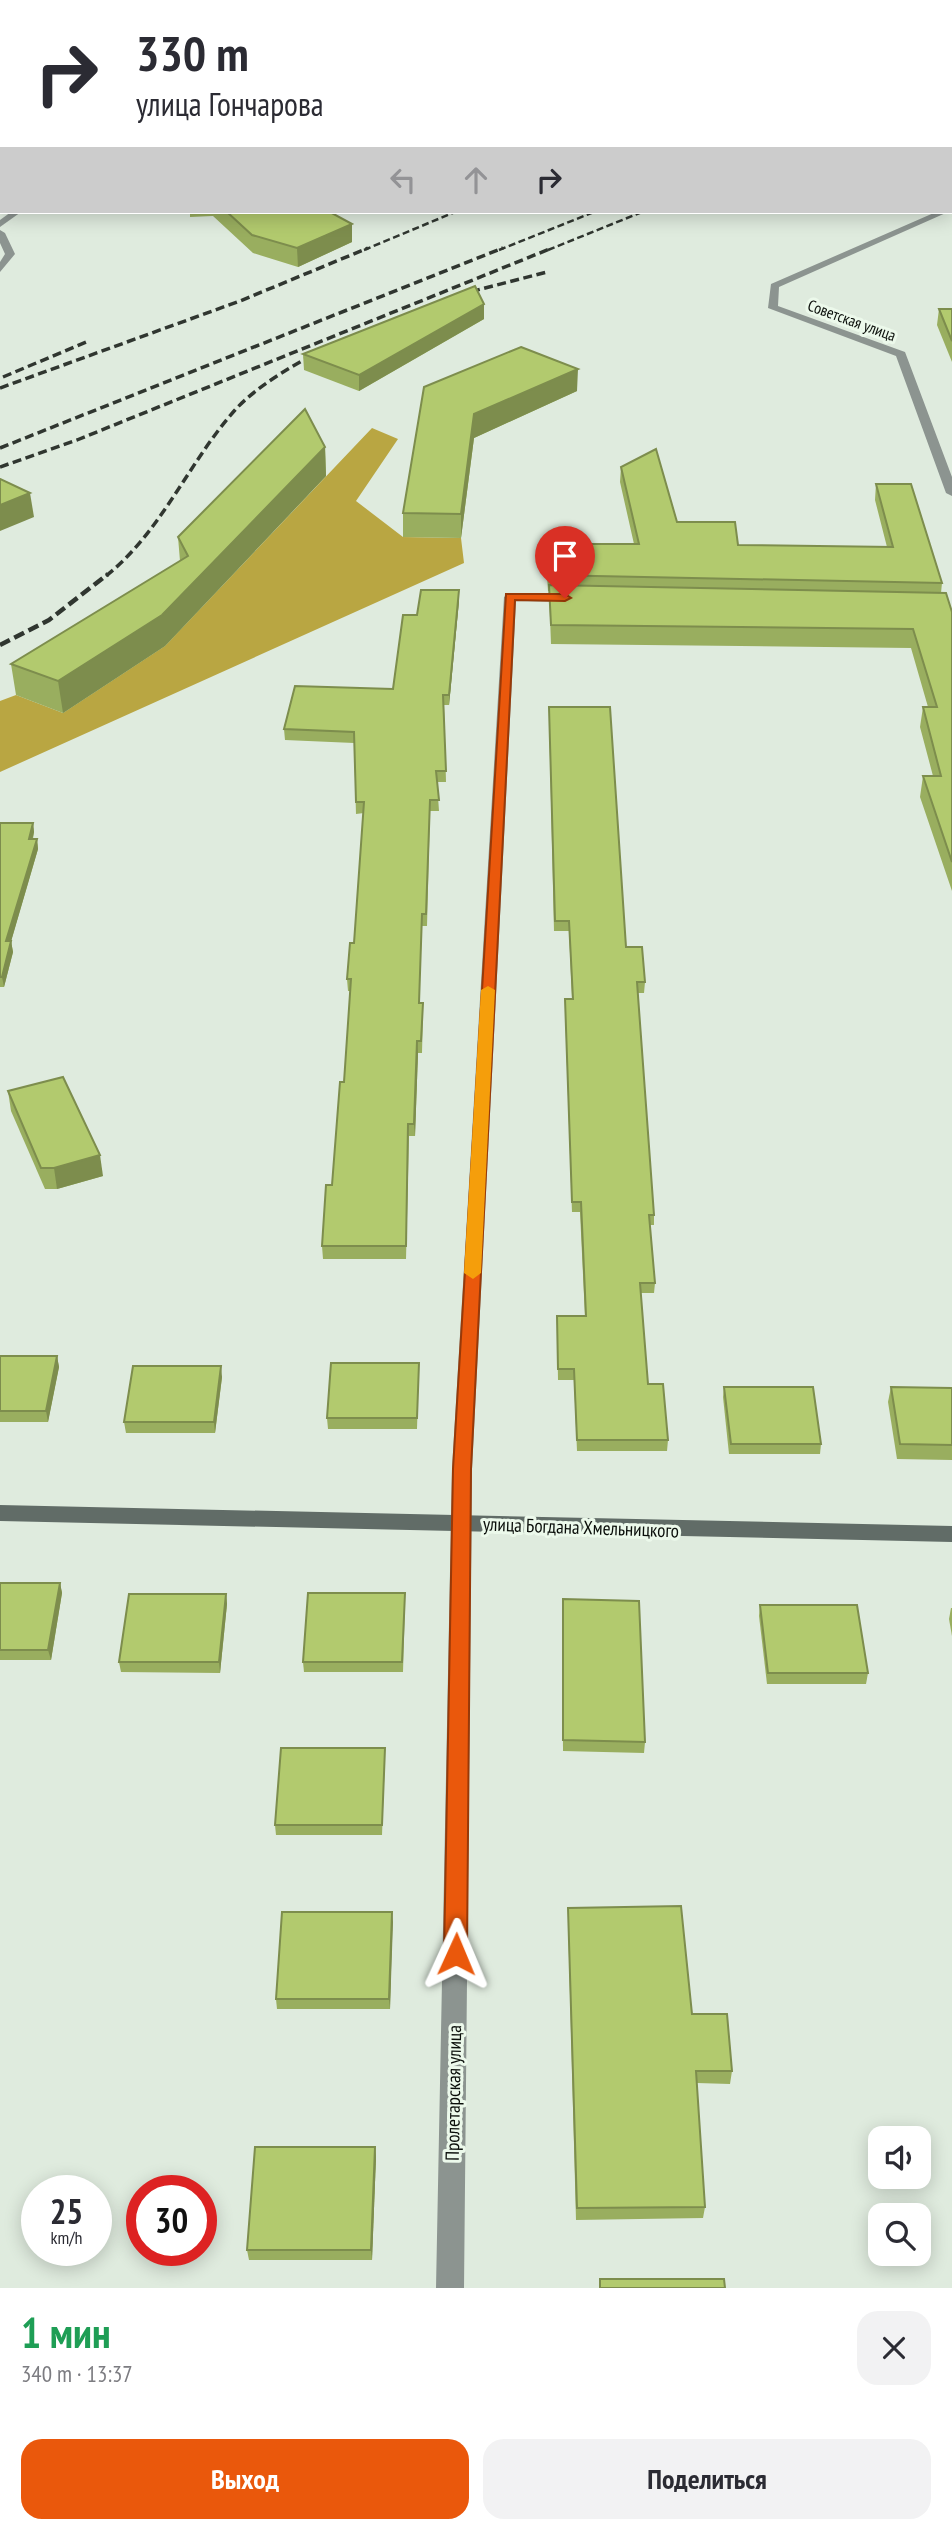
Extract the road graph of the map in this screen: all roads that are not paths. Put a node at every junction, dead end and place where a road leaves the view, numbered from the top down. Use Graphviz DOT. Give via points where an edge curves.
graph roads {
  1 [pos="938,214"];
  2 [pos="0,233"];
  3 [pos="0,269"];
  4 [pos="952,493"];
  5 [pos="579,598"];
  6 [pos="0,1513"];
  7 [pos="460,1524"];
  8 [pos="952,1534"];
  9 [pos="450,2288"];
  1 -- 4 [label="street, Советская улица" via="774,286 773,309 901,354"];
  2 -- 3 [label="street" via="10,254"];
  5 -- 7 [label="street, Пролетарская улица" via="510,597"];
  6 -- 7 [label="main road, улица Богдана Хмельницкого"];
  7 -- 8 [label="main road, улица Богдана Хмельницкого"];
  7 -- 9 [label="street, Пролетарская улица"];
}
